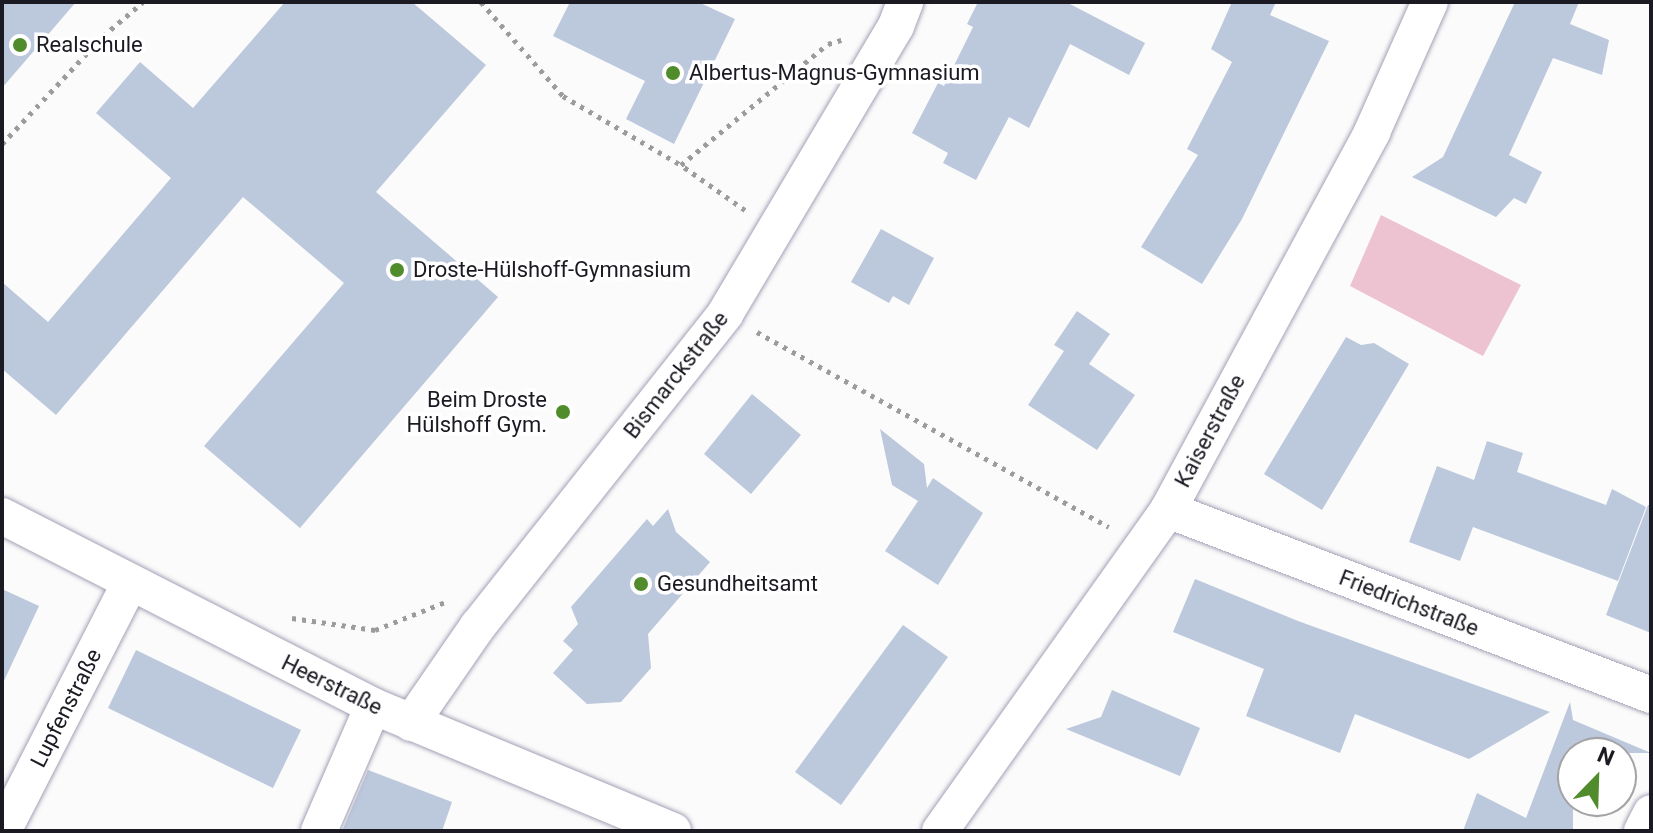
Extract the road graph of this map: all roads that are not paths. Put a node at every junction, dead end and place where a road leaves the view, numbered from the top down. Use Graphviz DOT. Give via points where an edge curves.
graph roads {
  1 [pos="1430,2"];
  2 [pos="900,14"];
  3 [pos="1168,510"];
  4 [pos="2,516"];
  5 [pos="129,585"];
  6 [pos="1651,695"];
  7 [pos="373,706"];
  8 [pos="411,723"];
  9 [pos="1651,813"];
  10 [pos="618,821"];
  11 [pos="3,831"];
  12 [pos="319,831"];
  13 [pos="673,831"];
  14 [pos="940,831"];
  15 [pos="1642,831"];
  1 -- 3 [label="street, Kaiserstraße" via="1372,132"];
  2 -- 8 [label="street, Bismarckstraße" via="725,314 478,626"];
  3 -- 6 [label="street, Friedrichstraße"];
  3 -- 14 [label="street, Kaiserstraße"];
  4 -- 5 [label="street, Heerstraße"];
  5 -- 7 [label="street, Heerstraße"];
  5 -- 11 [label="street, Lupfenstraße"];
  7 -- 8 [label="street, Heerstraße"];
  7 -- 12 [label="street"];
  8 -- 10 [label="street, Heerstraße"];
  9 -- 15 [label="street"];
  10 -- 13 [label="street, Heerstraße"];
}
